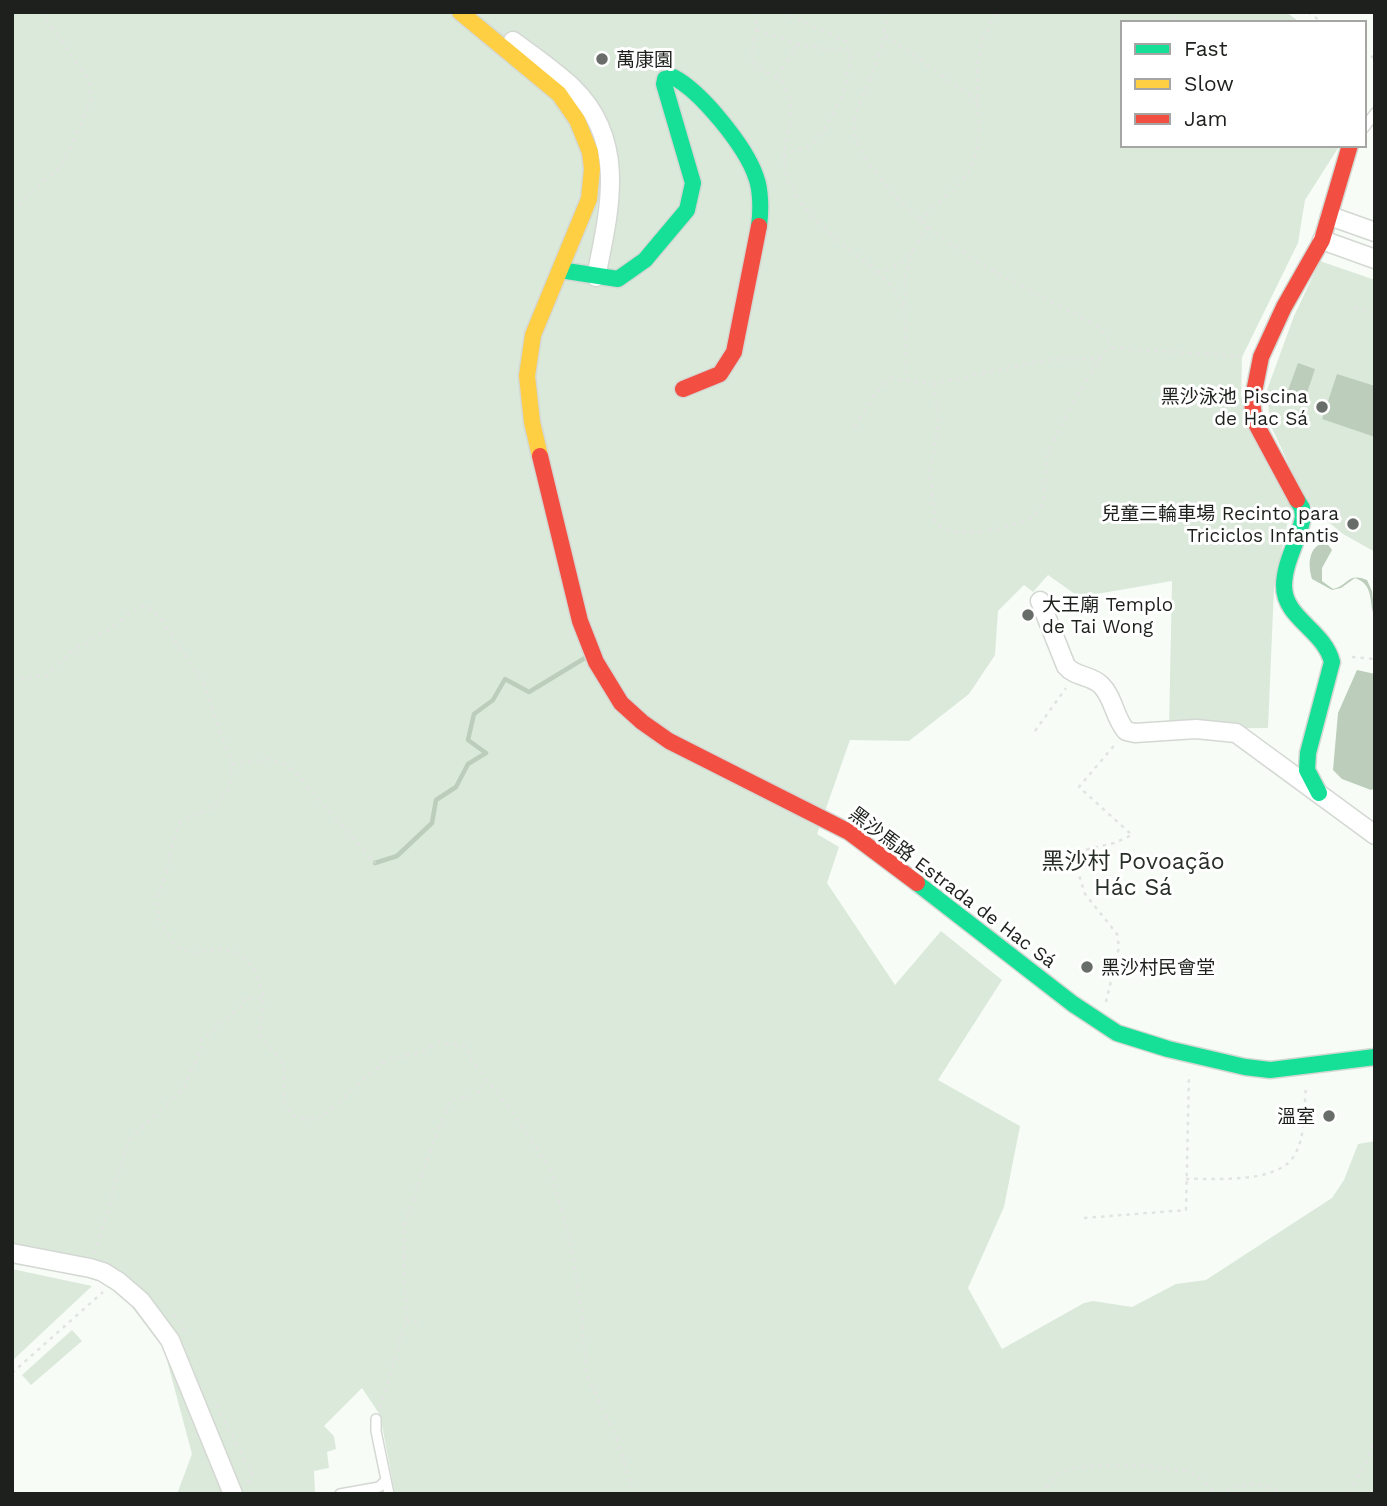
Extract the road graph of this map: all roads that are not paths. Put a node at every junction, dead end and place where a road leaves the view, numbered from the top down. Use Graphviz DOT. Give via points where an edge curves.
graph roads {
  1 [pos="460,12"];
  2 [pos="485,33"];
  3 [pos="1351,147"];
  4 [pos="1330,216"];
  5 [pos="1375,232"];
  6 [pos="1322,240"];
  7 [pos="1375,258"];
  8 [pos="560,270"];
  9 [pos="596,277"];
  10 [pos="683,389"];
  11 [pos="1040,601"];
  12 [pos="1319,793"];
  13 [pos="1375,835"];
  14 [pos="1375,1056"];
  15 [pos="12,1253"];
  16 [pos="376,1419"];
  17 [pos="386,1480"];
  18 [pos="376,1488"];
  19 [pos="388,1492"];
  20 [pos="233,1494"];
  21 [pos="340,1494"];
  1 -- 2 [label="main road, 黑沙馬路 Estrada de Hac Sá"];
  2 -- 8 [label="main road, 黑沙馬路 Estrada de Hac Sá" via="559,94 585,135 592,187"];
  2 -- 9 [label="street" via="503,33 573,89 603,134 611,177"];
  3 -- 4 [label="main road"];
  4 -- 5 [label="street"];
  4 -- 6 [label="main road"];
  6 -- 7 [label="street"];
  6 -- 12 [label="main road" via="1261,357 1252,402 1255,422 1302,508 1286,573 1286,600 1331,654 1308,753 1307,770"];
  8 -- 9 [label="main road"];
  8 -- 14 [label="main road, 黑沙馬路 Estrada de Hac Sá" via="533,335 529,399 580,621 596,662 621,703 670,741 849,832 1102,1025 1135,1040 1270,1070"];
  9 -- 10 [label="main road" via="618,279 645,260 687,210 693,183 664,84 673,77 692,90 744,150 757,179 760,223 734,352 720,374"];
  11 -- 12 [label="street" via="1066,666 1100,683 1126,731 1236,733"];
  12 -- 13 [label="street"];
  15 -- 20 [label="street" via="90,1268 134,1295 170,1340"];
  16 -- 17 [label="lane"];
  17 -- 18 [label="lane"];
  17 -- 19 [label="lane"];
  18 -- 19 [label="lane"];
  18 -- 21 [label="lane"];
}
